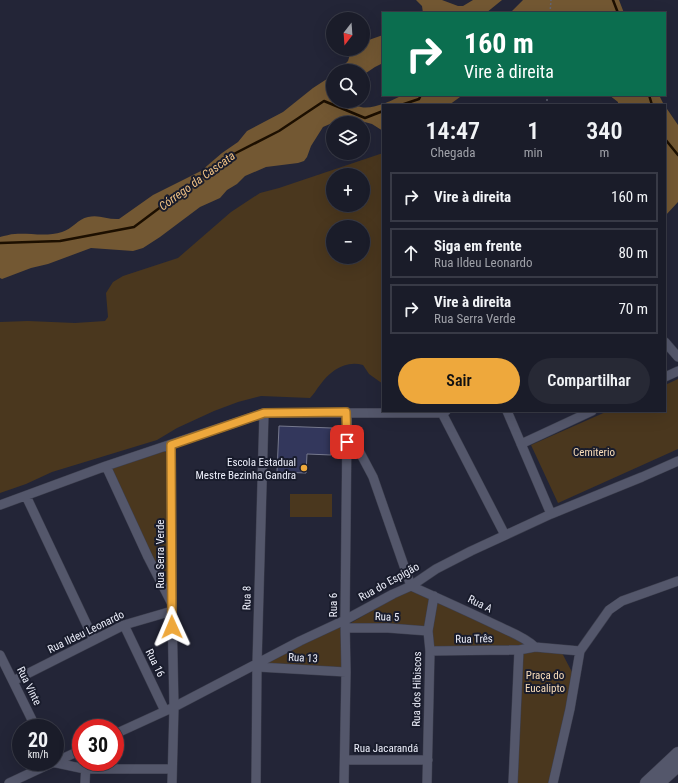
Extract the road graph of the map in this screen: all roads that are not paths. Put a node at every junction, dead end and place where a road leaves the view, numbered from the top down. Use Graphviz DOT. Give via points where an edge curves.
graph roads {
  1 [pos="666,343"];
  2 [pos="678,357"];
  3 [pos="678,371"];
  4 [pos="666,377"];
  5 [pos="346,412"];
  6 [pos="444,412"];
  7 [pos="507,412"];
  8 [pos="590,412"];
  9 [pos="264,413"];
  10 [pos="347,428"];
  11 [pos="521,444"];
  12 [pos="171,445"];
  13 [pos="678,461"];
  14 [pos="106,466"];
  15 [pos="26,496"];
  16 [pos="0,505"];
  17 [pos="551,514"];
  18 [pos="505,535"];
  19 [pos="678,581"];
  20 [pos="411,586"];
  21 [pos="434,596"];
  22 [pos="172,607"];
  23 [pos="345,624"];
  24 [pos="124,626"];
  25 [pos="428,631"];
  26 [pos="94,640"];
  27 [pos="535,647"];
  28 [pos="519,650"];
  29 [pos="430,651"];
  30 [pos="580,651"];
  31 [pos="0,655"];
  32 [pos="258,665"];
  33 [pos="346,672"];
  34 [pos="13,681"];
  35 [pos="170,709"];
  36 [pos="32,719"];
  37 [pos="124,730"];
  38 [pos="678,753"];
  39 [pos="345,760"];
  40 [pos="428,760"];
  41 [pos="678,766"];
  42 [pos="124,767"];
  43 [pos="172,769"];
  44 [pos="35,771"];
  45 [pos="85,771"];
  46 [pos="9,783"];
  47 [pos="85,783"];
  48 [pos="172,783"];
  49 [pos="256,783"];
  50 [pos="344,783"];
  51 [pos="427,783"];
  52 [pos="513,783"];
  53 [pos="553,783"];
  54 [pos="646,783"];
  55 [pos="659,783"];
  1 -- 2 [label="street"];
  3 -- 4 [label="street"];
  5 -- 6 [label="street"];
  5 -- 9 [label="street"];
  5 -- 10 [label="street"];
  6 -- 18 [label="street"];
  7 -- 11 [label="street"];
  8 -- 11 [label="street"];
  9 -- 12 [label="street"];
  9 -- 32 [label="street, Rua 8"];
  10 -- 20 [label="street" via="373,477"];
  10 -- 23 [label="street, Rua 6"];
  11 -- 17 [label="street"];
  12 -- 14 [label="street"];
  12 -- 22 [label="street, Rua Serra Verde"];
  13 -- 17 [label="street, Rua do Espigão"];
  14 -- 15 [label="street"];
  14 -- 22 [label="street"];
  15 -- 16 [label="street"];
  15 -- 26 [label="street"];
  17 -- 18 [label="street, Rua do Espigão"];
  18 -- 20 [label="street, Rua do Espigão" via="436,569"];
  19 -- 30 [label="street" via="622,601 609,610"];
  20 -- 21 [label="street, Rua A"];
  20 -- 23 [label="street, Rua do Espigão" via="393,594"];
  21 -- 25 [label="street, Rua dos Hibiscos"];
  21 -- 27 [label="street, Rua A"];
  22 -- 24 [label="street, Rua Ildeu Leonardo"];
  22 -- 35 [label="street, Rua Serra Verde"];
  23 -- 25 [label="street, Rua 5"];
  23 -- 32 [label="street, Rua do Espigão" via="300,641"];
  23 -- 33 [label="street, Rua 6"];
  24 -- 26 [label="street, Rua Ildeu Leonardo"];
  24 -- 35 [label="street, Rua 16"];
  25 -- 29 [label="street, Rua dos Hibiscos"];
  26 -- 34 [label="street, Rua Ildeu Leonardo"];
  27 -- 28 [label="street"];
  27 -- 30 [label="street"];
  28 -- 29 [label="street, Rua Três"];
  28 -- 52 [label="street"];
  29 -- 40 [label="street, Rua dos Hibiscos"];
  30 -- 53 [label="street"];
  31 -- 34 [label="street, Rua Vinte"];
  32 -- 33 [label="street, Rua 13"];
  32 -- 35 [label="street, Rua do Espigão"];
  32 -- 49 [label="street, Rua 8"];
  33 -- 39 [label="street, Rua 6"];
  34 -- 36 [label="street, Rua Vinte"];
  35 -- 37 [label="street, Rua do Espigão"];
  35 -- 43 [label="street, Rua Serra Verde"];
  38 -- 54 [label="main road"];
  39 -- 40 [label="street, Rua Jacarandá"];
  39 -- 50 [label="street, Rua 6"];
  40 -- 51 [label="street, Rua dos Hibiscos"];
  41 -- 55 [label="main road"];
  42 -- 43 [label="street"];
  43 -- 48 [label="street, Rua Serra Verde"];
  44 -- 46 [label="street"];
  45 -- 47 [label="street"];
}
